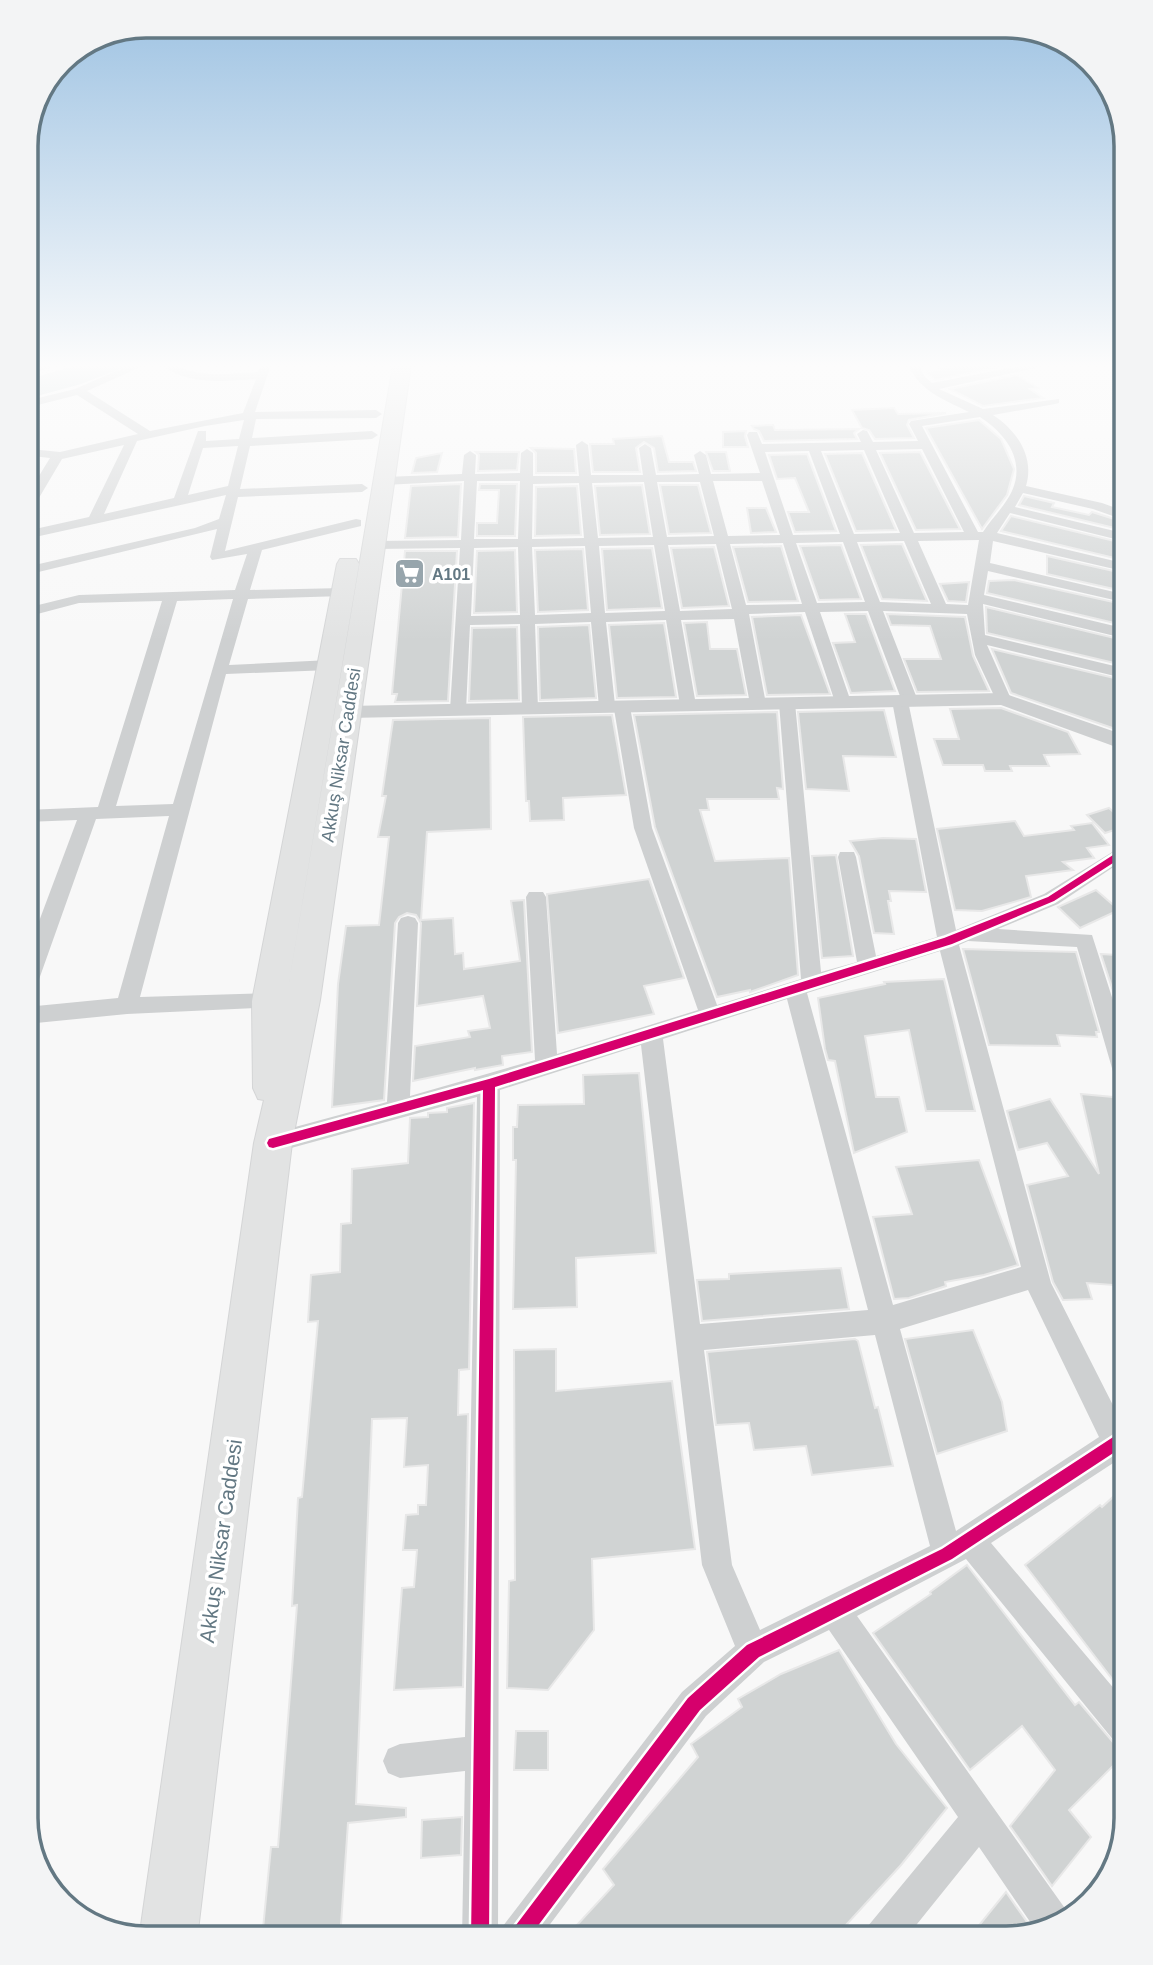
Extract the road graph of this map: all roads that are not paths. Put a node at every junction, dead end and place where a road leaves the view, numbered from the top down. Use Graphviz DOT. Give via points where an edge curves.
graph roads {
  1 [pos="58,457"];
  2 [pos="124,457"];
  3 [pos="194,457"];
  4 [pos="241,457"];
  5 [pos="373,457"];
  6 [pos="380,457"];
  7 [pos="470,457"];
  8 [pos="527,457"];
  9 [pos="583,457"];
  10 [pos="646,457"];
  11 [pos="700,457"];
  12 [pos="760,457"];
  13 [pos="818,457"];
  14 [pos="874,457"];
  15 [pos="933,457"];
  16 [pos="1020,457"];
  17 [pos="39,462"];
  18 [pos="469,477"];
  19 [pos="767,477"];
  20 [pos="650,478"];
  21 [pos="705,478"];
  22 [pos="526,479"];
  23 [pos="585,479"];
  24 [pos="373,484"];
  25 [pos="39,488"];
  26 [pos="1020,488"];
  27 [pos="233,491"];
  28 [pos="179,502"];
  29 [pos="1009,509"];
  30 [pos="1114,512"];
  31 [pos="94,520"];
  32 [pos="225,522"];
  33 [pos="356,523"];
  34 [pos="39,532"];
  35 [pos="1114,535"];
  36 [pos="980,536"];
  37 [pos="911,537"];
  38 [pos="849,538"];
  39 [pos="788,539"];
  40 [pos="660,540"];
  41 [pos="720,540"];
  42 [pos="592,541"];
  43 [pos="525,542"];
  44 [pos="467,543"];
  45 [pos="374,545"];
  46 [pos="255,549"];
  47 [pos="982,565"];
  48 [pos="1114,565"];
  49 [pos="39,568"];
  50 [pos="344,592"];
  51 [pos="240,594"];
  52 [pos="171,597"];
  53 [pos="1114,597"];
  54 [pos="976,604"];
  55 [pos="874,606"];
  56 [pos="810,607"];
  57 [pos="940,607"];
  58 [pos="39,610"];
  59 [pos="740,612"];
  60 [pos="673,616"];
  61 [pos="599,618"];
  62 [pos="528,620"];
  63 [pos="463,621"];
  64 [pos="1114,631"];
  65 [pos="978,638"];
  66 [pos="330,665"];
  67 [pos="218,670"];
  68 [pos="1114,671"];
  69 [pos="1003,699"];
  70 [pos="905,701"];
  71 [pos="843,702"];
  72 [pos="787,703"];
  73 [pos="758,704"];
  74 [pos="688,705"];
  75 [pos="615,707"];
  76 [pos="530,709"];
  77 [pos="458,710"];
  78 [pos="348,712"];
  79 [pos="1114,739"];
  80 [pos="181,810"];
  81 [pos="97,813"];
  82 [pos="39,815"];
  83 [pos="847,857"];
  84 [pos="1114,858"];
  85 [pos="536,897"];
  86 [pos="408,923"];
  87 [pos="955,938"];
  88 [pos="39,955"];
  89 [pos="868,965"];
  90 [pos="804,986"];
  91 [pos="269,1001"];
  92 [pos="127,1006"];
  93 [pos="38,1015"];
  94 [pos="710,1015"];
  95 [pos="651,1034"];
  96 [pos="1114,1038"];
  97 [pos="547,1066"];
  98 [pos="489,1084"];
  99 [pos="398,1109"];
  100 [pos="273,1143"];
  101 [pos="1036,1275"];
  102 [pos="884,1321"];
  103 [pos="689,1338"];
  104 [pos="1114,1424"];
  105 [pos="1114,1444"];
  106 [pos="958,1547"];
  107 [pos="834,1610"];
  108 [pos="753,1651"];
  109 [pos="1114,1717"];
  110 [pos="482,1752"];
  111 [pos="400,1761"];
  112 [pos="981,1817"];
  113 [pos="1049,1917"];
  114 [pos="170,1926"];
  115 [pos="480,1926"];
  116 [pos="526,1926"];
  117 [pos="892,1926"];
  1 -- 17 [label="street"];
  1 -- 25 [label="street"];
  2 -- 31 [label="street"];
  3 -- 28 [label="street"];
  4 -- 27 [label="street"];
  5 -- 24 [label="main road, Akkuş Niksar Caddesi"];
  6 -- 24 [label="main road, Akkuş Niksar Caddesi"];
  7 -- 18 [label="street"];
  8 -- 22 [label="street"];
  9 -- 23 [label="street"];
  10 -- 20 [label="street"];
  11 -- 21 [label="street"];
  12 -- 19 [label="street"];
  13 -- 38 [label="street"];
  14 -- 37 [label="street"];
  15 -- 36 [label="street"];
  16 -- 26 [label="street"];
  18 -- 22 [label="street"];
  18 -- 24 [label="street"];
  18 -- 44 [label="street"];
  19 -- 21 [label="street"];
  19 -- 39 [label="street"];
  20 -- 21 [label="street"];
  20 -- 23 [label="street"];
  20 -- 40 [label="street"];
  21 -- 41 [label="street"];
  22 -- 23 [label="street"];
  22 -- 43 [label="street"];
  23 -- 42 [label="street"];
  24 -- 27 [label="street"];
  24 -- 33 [label="main road, Akkuş Niksar Caddesi"];
  24 -- 45 [label="main road, Akkuş Niksar Caddesi"];
  26 -- 29 [label="street"];
  26 -- 30 [label="street"];
  27 -- 28 [label="street"];
  27 -- 32 [label="street"];
  28 -- 31 [label="street"];
  29 -- 35 [label="street"];
  29 -- 36 [label="street"];
  31 -- 34 [label="street"];
  32 -- 46 [label="street" via="216,557"];
  32 -- 49 [label="street"];
  33 -- 46 [label="street"];
  33 -- 50 [label="main road, Akkuş Niksar Caddesi"];
  36 -- 37 [label="street"];
  36 -- 47 [label="street"];
  36 -- 48 [label="street"];
  37 -- 38 [label="street"];
  37 -- 57 [label="street"];
  38 -- 39 [label="street"];
  38 -- 55 [label="street"];
  39 -- 41 [label="street"];
  39 -- 56 [label="street"];
  40 -- 41 [label="street"];
  40 -- 42 [label="street"];
  40 -- 60 [label="street"];
  41 -- 59 [label="street"];
  42 -- 43 [label="street"];
  42 -- 61 [label="street"];
  43 -- 44 [label="street"];
  43 -- 62 [label="street"];
  44 -- 45 [label="street"];
  44 -- 63 [label="street"];
  45 -- 78 [label="main road, Akkuş Niksar Caddesi"];
  46 -- 51 [label="street"];
  47 -- 53 [label="street"];
  47 -- 54 [label="street"];
  50 -- 51 [label="street"];
  50 -- 66 [label="main road, Akkuş Niksar Caddesi"];
  51 -- 52 [label="street"];
  51 -- 67 [label="street"];
  52 -- 58 [label="street" via="79,599"];
  52 -- 81 [label="street"];
  54 -- 57 [label="street"];
  54 -- 64 [label="street"];
  54 -- 65 [label="street"];
  55 -- 56 [label="street"];
  55 -- 57 [label="street"];
  55 -- 70 [label="street"];
  56 -- 59 [label="street"];
  56 -- 71 [label="street"];
  59 -- 60 [label="street"];
  59 -- 73 [label="street"];
  60 -- 61 [label="street"];
  60 -- 74 [label="street"];
  61 -- 62 [label="street"];
  61 -- 75 [label="street"];
  62 -- 63 [label="street"];
  62 -- 76 [label="street"];
  63 -- 77 [label="street"];
  65 -- 68 [label="street"];
  65 -- 69 [label="street"];
  66 -- 67 [label="street"];
  66 -- 91 [label="main road, Akkuş Niksar Caddesi"];
  67 -- 80 [label="street"];
  69 -- 70 [label="street"];
  69 -- 79 [label="street"];
  70 -- 71 [label="street"];
  70 -- 87 [label="street"];
  71 -- 72 [label="street"];
  72 -- 73 [label="street"];
  72 -- 90 [label="street"];
  73 -- 74 [label="street"];
  74 -- 75 [label="street"];
  75 -- 76 [label="street"];
  75 -- 94 [label="street" via="643,828"];
  76 -- 77 [label="street"];
  77 -- 78 [label="street"];
  78 -- 100 [label="main road, Akkuş Niksar Caddesi" via="303,1000"];
  80 -- 81 [label="street"];
  80 -- 92 [label="street"];
  81 -- 82 [label="street"];
  81 -- 88 [label="street"];
  83 -- 89 [label="street"];
  84 -- 87 [label="street" via="1051,900"];
  85 -- 97 [label="street"];
  86 -- 99 [label="street"];
  87 -- 89 [label="street"];
  87 -- 96 [label="street" via="1085,940"];
  87 -- 101 [label="street"];
  89 -- 90 [label="street"];
  90 -- 94 [label="street"];
  90 -- 102 [label="street"];
  91 -- 92 [label="street"];
  91 -- 100 [label="main road, Akkuş Niksar Caddesi"];
  92 -- 93 [label="street"];
  94 -- 95 [label="street"];
  95 -- 97 [label="street"];
  95 -- 103 [label="street"];
  97 -- 98 [label="street"];
  98 -- 99 [label="street"];
  98 -- 110 [label="street"];
  99 -- 100 [label="street"];
  100 -- 114 [label="main road, Akkuş Niksar Caddesi"];
  101 -- 102 [label="street"];
  101 -- 104 [label="street"];
  102 -- 103 [label="street"];
  102 -- 106 [label="street"];
  103 -- 108 [label="street" via="717,1565"];
  105 -- 106 [label="street"];
  106 -- 107 [label="street"];
  106 -- 109 [label="street"];
  107 -- 108 [label="street"];
  107 -- 112 [label="street"];
  108 -- 116 [label="street" via="694,1704"];
  110 -- 111 [label="street"];
  110 -- 115 [label="street"];
  112 -- 113 [label="street"];
  112 -- 117 [label="street"];
}
